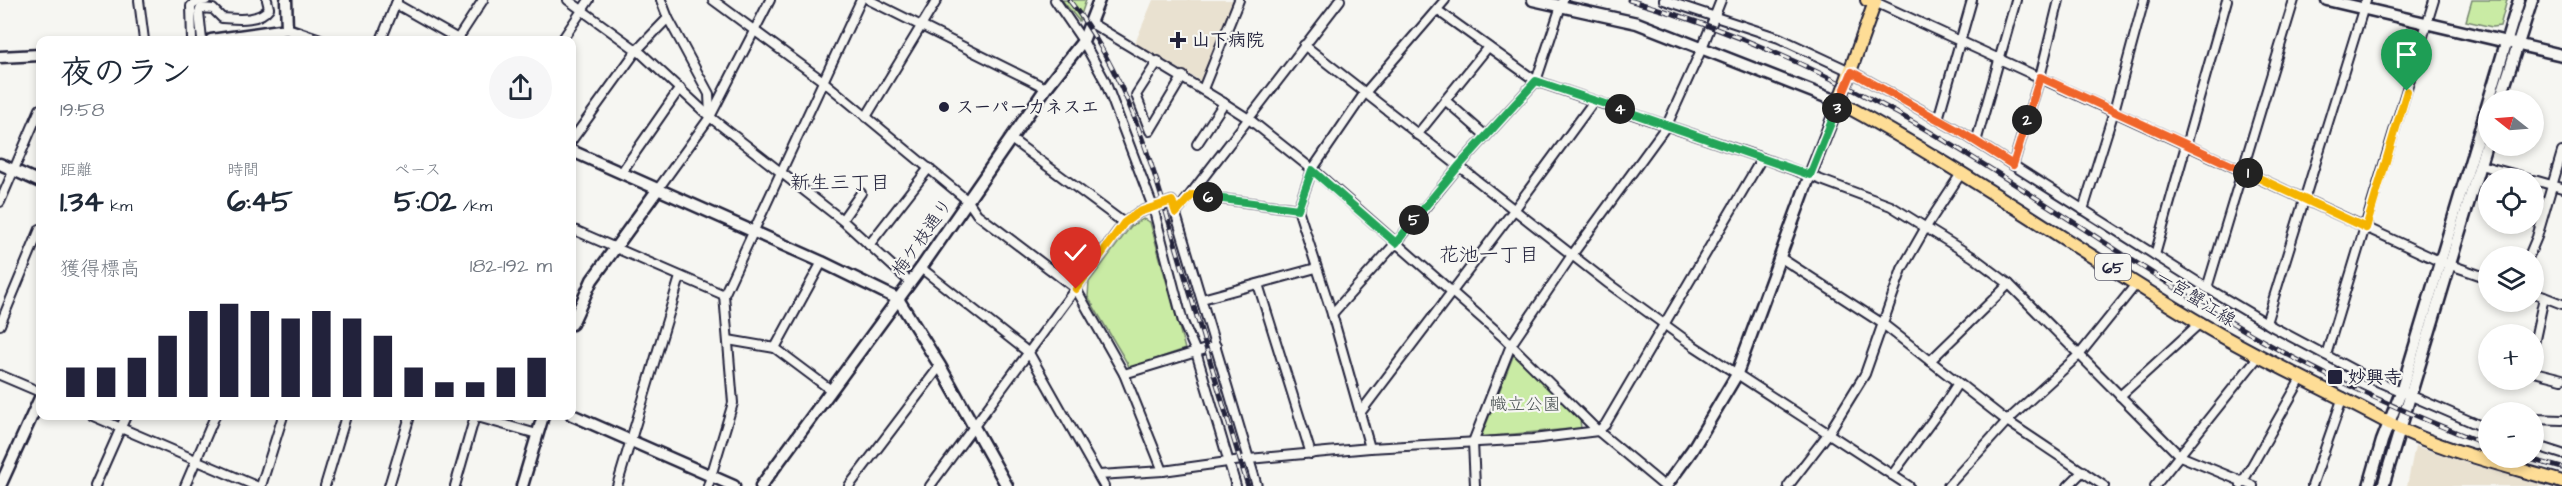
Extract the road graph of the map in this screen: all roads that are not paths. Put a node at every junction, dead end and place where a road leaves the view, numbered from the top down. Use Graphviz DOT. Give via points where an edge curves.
graph roads {
  1 [pos="139,0"];
  2 [pos="206,0"];
  3 [pos="267,0"];
  4 [pos="286,0"];
  5 [pos="483,0"];
  6 [pos="568,0"];
  7 [pos="589,0"];
  8 [pos="661,0"];
  9 [pos="713,0"];
  10 [pos="770,0"];
  11 [pos="861,0"];
  12 [pos="869,0"];
  13 [pos="937,0"];
  14 [pos="1056,0"];
  15 [pos="1099,0"];
  16 [pos="1239,0"];
  17 [pos="1340,0"];
  18 [pos="1445,0"];
  19 [pos="1533,0"];
  20 [pos="1664,0"];
  21 [pos="1721,0"];
  22 [pos="1972,0"];
  23 [pos="2016,0"];
  24 [pos="2059,0"];
  25 [pos="2144,0"];
  26 [pos="2227,0"];
  27 [pos="2294,0"];
  28 [pos="2327,0"];
  29 [pos="2434,0"];
  30 [pos="2519,0"];
  31 [pos="2532,0"];
  32 [pos="1873,1"];
  33 [pos="397,2"];
  34 [pos="1563,3"];
  35 [pos="2365,4"];
  36 [pos="1437,10"];
  37 [pos="582,12"];
  38 [pos="1713,16"];
  39 [pos="668,18"];
  40 [pos="1091,23"];
  41 [pos="2427,23"];
  42 [pos="921,26"];
  43 [pos="755,31"];
  44 [pos="287,35"];
  45 [pos="144,36"];
  46 [pos="192,36"];
  47 [pos="201,36"];
  48 [pos="272,36"];
  49 [pos="383,36"];
  50 [pos="452,36"];
  51 [pos="460,36"];
  52 [pos="565,36"];
  53 [pos="1961,40"];
  54 [pos="1083,41"];
  55 [pos="2507,41"];
  56 [pos="2518,44"];
  57 [pos="1304,45"];
  58 [pos="1488,47"];
  59 [pos="1702,48"];
  60 [pos="637,50"];
  61 [pos="36,55"];
  62 [pos="2562,55"];
  63 [pos="0,57"];
  64 [pos="2001,59"];
  65 [pos="1158,61"];
  66 [pos="1852,72"];
  67 [pos="1183,76"];
  68 [pos="2040,77"];
  69 [pos="823,81"];
  70 [pos="1536,81"];
  71 [pos="680,88"];
  72 [pos="1046,88"];
  73 [pos="1203,89"];
  74 [pos="2503,90"];
  75 [pos="1364,94"];
  76 [pos="1445,100"];
  77 [pos="1594,101"];
  78 [pos="1224,102"];
  79 [pos="1839,102"];
  80 [pos="2114,111"];
  81 [pos="710,117"];
  82 [pos="866,117"];
  83 [pos="36,118"];
  84 [pos="1249,119"];
  85 [pos="1938,119"];
  86 [pos="1667,125"];
  87 [pos="576,134"];
  88 [pos="1417,135"];
  89 [pos="1486,136"];
  90 [pos="1011,139"];
  91 [pos="1976,142"];
  92 [pos="1197,144"];
  93 [pos="2188,145"];
  94 [pos="2562,152"];
  95 [pos="576,153"];
  96 [pos="2483,156"];
  97 [pos="1762,158"];
  98 [pos="0,164"];
  99 [pos="2013,165"];
  100 [pos="2480,165"];
  101 [pos="1458,167"];
  102 [pos="929,168"];
  103 [pos="2491,168"];
  104 [pos="14,170"];
  105 [pos="781,170"];
  106 [pos="1312,170"];
  107 [pos="2242,170"];
  108 [pos="1962,172"];
  109 [pos="621,173"];
  110 [pos="1810,175"];
  111 [pos="36,180"];
  112 [pos="2544,183"];
  113 [pos="2553,186"];
  114 [pos="2562,188"];
  115 [pos="658,189"];
  116 [pos="861,193"];
  117 [pos="1192,195"];
  118 [pos="2306,200"];
  119 [pos="968,201"];
  120 [pos="0,202"];
  121 [pos="1153,207"];
  122 [pos="1298,209"];
  123 [pos="1514,210"];
  124 [pos="2084,210"];
  125 [pos="1176,213"];
  126 [pos="842,220"];
  127 [pos="1124,223"];
  128 [pos="1926,227"];
  129 [pos="2366,228"];
  130 [pos="576,231"];
  131 [pos="753,232"];
  132 [pos="36,239"];
  133 [pos="1396,243"];
  134 [pos="869,245"];
  135 [pos="2532,246"];
  136 [pos="615,248"];
  137 [pos="1572,255"];
  138 [pos="2155,255"];
  139 [pos="1781,258"];
  140 [pos="822,262"];
  141 [pos="2444,263"];
  142 [pos="921,268"];
  143 [pos="1316,268"];
  144 [pos="2478,275"];
  145 [pos="680,277"];
  146 [pos="910,282"];
  147 [pos="2137,283"];
  148 [pos="1258,284"];
  149 [pos="2009,284"];
  150 [pos="2207,288"];
  151 [pos="1076,289"];
  152 [pos="1451,291"];
  153 [pos="724,295"];
  154 [pos="2544,297"];
  155 [pos="898,299"];
  156 [pos="1203,299"];
  157 [pos="2560,300"];
  158 [pos="1332,314"];
  159 [pos="576,315"];
  160 [pos="2200,323"];
  161 [pos="2266,323"];
  162 [pos="1883,324"];
  163 [pos="0,325"];
  164 [pos="1664,325"];
  165 [pos="728,340"];
  166 [pos="1511,345"];
  167 [pos="1216,346"];
  168 [pos="775,348"];
  169 [pos="1196,352"];
  170 [pos="1029,353"];
  171 [pos="2080,354"];
  172 [pos="2326,355"];
  173 [pos="2258,357"];
  174 [pos="1930,361"];
  175 [pos="940,366"];
  176 [pos="1124,374"];
  177 [pos="2544,374"];
  178 [pos="0,375"];
  179 [pos="1736,376"];
  180 [pos="2302,377"];
  181 [pos="2562,379"];
  182 [pos="1958,382"];
  183 [pos="36,390"];
  184 [pos="831,390"];
  185 [pos="2405,394"];
  186 [pos="2121,396"];
  187 [pos="2343,397"];
  188 [pos="36,407"];
  189 [pos="1360,413"];
  190 [pos="576,417"];
  191 [pos="2544,419"];
  192 [pos="102,420"];
  193 [pos="124,420"];
  194 [pos="213,420"];
  195 [pos="282,420"];
  196 [pos="345,420"];
  197 [pos="409,420"];
  198 [pos="473,420"];
  199 [pos="488,420"];
  200 [pos="542,420"];
  201 [pos="2562,420"];
  202 [pos="2007,421"];
  203 [pos="2478,425"];
  204 [pos="2395,426"];
  205 [pos="975,427"];
  206 [pos="120,428"];
  207 [pos="1598,431"];
  208 [pos="537,434"];
  209 [pos="1828,434"];
  210 [pos="630,441"];
  211 [pos="1473,442"];
  212 [pos="1370,448"];
  213 [pos="2544,448"];
  214 [pos="1311,454"];
  215 [pos="2562,454"];
  216 [pos="2180,456"];
  217 [pos="1249,459"];
  218 [pos="196,460"];
  219 [pos="1229,463"];
  220 [pos="1163,471"];
  221 [pos="2083,471"];
  222 [pos="1099,474"];
  223 [pos="1892,475"];
  224 [pos="710,481"];
  225 [pos="2562,482"];
  226 [pos="2241,484"];
  227 [pos="0,486"];
  228 [pos="95,486"];
  229 [pos="185,486"];
  230 [pos="256,486"];
  231 [pos="261,486"];
  232 [pos="325,486"];
  233 [pos="390,486"];
  234 [pos="454,486"];
  235 [pos="522,486"];
  236 [pos="617,486"];
  237 [pos="734,486"];
  238 [pos="761,486"];
  239 [pos="849,486"];
  240 [pos="930,486"];
  241 [pos="1007,486"];
  242 [pos="1104,486"];
  243 [pos="1236,486"];
  244 [pos="1257,486"];
  245 [pos="1476,486"];
  246 [pos="1665,486"];
  247 [pos="1788,486"];
  248 [pos="1909,486"];
  249 [pos="1948,486"];
  250 [pos="2068,486"];
  251 [pos="2104,486"];
  252 [pos="2156,486"];
  253 [pos="2253,486"];
  254 [pos="2312,486"];
  255 [pos="2369,486"];
  256 [pos="2383,486"];
  1 -- 45 [label="street"];
  2 -- 46 [label="street" via="191,6"];
  3 -- 47 [label="street" via="267,12 253,18 222,18 209,8 201,9 198,12"];
  4 -- 44 [label="street"];
  5 -- 51 [label="street"];
  6 -- 37 [label="street"];
  7 -- 37 [label="street"];
  8 -- 39 [label="street"];
  9 -- 43 [label="street"];
  10 -- 43 [label="street"];
  11 -- 69 [label="street"];
  12 -- 42 [label="street"];
  13 -- 42 [label="street"];
  14 -- 54 [label="street"];
  15 -- 40 [label="street, 梅ケ枝通り"];
  16 -- 73 [label="street"];
  17 -- 57 [label="street"];
  18 -- 36 [label="street"];
  19 -- 34 [label="street"];
  20 -- 38 [label="street"];
  21 -- 38 [label="street"];
  22 -- 53 [label="street"];
  23 -- 64 [label="street"];
  24 -- 68 [label="street"];
  25 -- 80 [label="street"];
  26 -- 93 [label="street"];
  27 -- 107 [label="street"];
  28 -- 35 [label="street"];
  29 -- 41 [label="street"];
  30 -- 55 [label="street"];
  31 -- 56 [label="street"];
  32 -- 53 [label="street"];
  32 -- 66 [label="main road"];
  33 -- 49 [label="street"];
  33 -- 50 [label="street"];
  34 -- 59 [label="street" via="1637,23"];
  34 -- 70 [label="street"];
  35 -- 41 [label="street"];
  35 -- 118 [label="street"];
  36 -- 58 [label="street"];
  36 -- 75 [label="street"];
  37 -- 52 [label="street"];
  37 -- 60 [label="street"];
  38 -- 59 [label="street"];
  38 -- 66 [label="street" via="1779,38"];
  39 -- 60 [label="street"];
  39 -- 81 [label="street" via="710,94"];
  40 -- 54 [label="street, 梅ケ枝通り"];
  40 -- 65 [label="street"];
  41 -- 55 [label="street"];
  41 -- 129 [label="street"];
  42 -- 72 [label="street"];
  42 -- 82 [label="street"];
  43 -- 69 [label="street"];
  43 -- 81 [label="street"];
  44 -- 48 [label="street"];
  53 -- 64 [label="street"];
  53 -- 85 [label="street"];
  54 -- 72 [label="street, 梅ケ枝通り"];
  54 -- 121 [label="street" via="1105,81"];
  55 -- 56 [label="street"];
  55 -- 141 [label="street"];
  56 -- 62 [label="street"];
  56 -- 74 [label="street"];
  57 -- 75 [label="street"];
  57 -- 84 [label="street"];
  58 -- 70 [label="street"];
  58 -- 76 [label="street"];
  59 -- 79 [label="street"];
  59 -- 86 [label="street"];
  60 -- 71 [label="street"];
  60 -- 87 [label="street"];
  61 -- 63 [label="street"];
  64 -- 68 [label="street"];
  64 -- 91 [label="street"];
  65 -- 67 [label="street"];
  65 -- 67 [label="street" via="1136,95 1150,131"];
  66 -- 79 [label="main road"];
  66 -- 85 [label="street"];
  67 -- 73 [label="street"];
  68 -- 80 [label="street"];
  68 -- 99 [label="street"];
  69 -- 82 [label="street"];
  69 -- 105 [label="street"];
  70 -- 77 [label="street"];
  70 -- 89 [label="street"];
  71 -- 81 [label="street"];
  71 -- 109 [label="street"];
  72 -- 90 [label="street, 梅ケ枝通り"];
  73 -- 78 [label="street"];
  75 -- 88 [label="street"];
  75 -- 106 [label="street"];
  76 -- 88 [label="street"];
  76 -- 89 [label="street"];
  77 -- 86 [label="street"];
  77 -- 123 [label="street"];
  78 -- 84 [label="street"];
  78 -- 92 [label="street"];
  79 -- 108 [label="main road, 一宮蟹江線 / 65"];
  79 -- 110 [label="street"];
  80 -- 93 [label="street"];
  80 -- 124 [label="street"];
  81 -- 105 [label="street"];
  81 -- 115 [label="street"];
  82 -- 102 [label="street"];
  83 -- 104 [label="street"];
  84 -- 106 [label="street"];
  84 -- 117 [label="street"];
  85 -- 91 [label="street"];
  86 -- 97 [label="street"];
  86 -- 137 [label="street"];
  88 -- 101 [label="street"];
  89 -- 101 [label="street"];
  90 -- 119 [label="street, 梅ケ枝通り"];
  90 -- 127 [label="street"];
  91 -- 99 [label="street"];
  93 -- 107 [label="street"];
  93 -- 138 [label="street"];
  94 -- 113 [label="street"];
  95 -- 109 [label="street"];
  96 -- 100 [label="street"];
  97 -- 110 [label="street"];
  97 -- 164 [label="street"];
  98 -- 104 [label="street"];
  99 -- 124 [label="street"];
  100 -- 103 [label="street"];
  100 -- 141 [label="street"];
  101 -- 123 [label="street"];
  101 -- 133 [label="street"];
  102 -- 119 [label="street"];
  102 -- 134 [label="street"];
  104 -- 111 [label="street"];
  104 -- 120 [label="street"];
  105 -- 126 [label="street"];
  105 -- 131 [label="street"];
  106 -- 122 [label="street"];
  106 -- 133 [label="street"];
  107 -- 118 [label="street"];
  107 -- 150 [label="street"];
  108 -- 128 [label="street"];
  108 -- 147 [label="main road, 一宮蟹江線 / 65"];
  109 -- 115 [label="street"];
  110 -- 128 [label="street" via="1892,206"];
  110 -- 139 [label="street"];
  112 -- 113 [label="street"];
  113 -- 114 [label="street"];
  113 -- 135 [label="street"];
  115 -- 131 [label="street"];
  115 -- 136 [label="street"];
  116 -- 126 [label="street"];
  117 -- 122 [label="street"];
  117 -- 125 [label="street"];
  118 -- 129 [label="street"];
  118 -- 161 [label="street"];
  119 -- 142 [label="street, 梅ケ枝通り"];
  119 -- 151 [label="street" via="977,214"];
  121 -- 125 [label="street" via="1172,201"];
  121 -- 127 [label="street"];
  121 -- 169 [label="street" via="1183,322"];
  122 -- 143 [label="street"];
  123 -- 137 [label="street"];
  123 -- 152 [label="street"];
  124 -- 138 [label="street"];
  125 -- 156 [label="street"];
  126 -- 134 [label="street"];
  127 -- 151 [label="street"];
  128 -- 149 [label="street"];
  128 -- 162 [label="street" via="1902,269"];
  129 -- 141 [label="street"];
  129 -- 172 [label="street"];
  130 -- 136 [label="street"];
  131 -- 140 [label="street"];
  131 -- 153 [label="street"];
  132 -- 163 [label="street"];
  133 -- 152 [label="street"];
  133 -- 158 [label="street"];
  134 -- 146 [label="street"];
  136 -- 145 [label="street"];
  136 -- 159 [label="street" via="592,280"];
  137 -- 164 [label="street"];
  137 -- 166 [label="street"];
  138 -- 150 [label="street"];
  139 -- 162 [label="street"];
  139 -- 179 [label="street"];
  140 -- 155 [label="street"];
  140 -- 168 [label="street"];
  141 -- 144 [label="street"];
  141 -- 185 [label="street"];
  142 -- 146 [label="street, 梅ケ枝通り"];
  142 -- 170 [label="street"];
  143 -- 148 [label="street"];
  143 -- 158 [label="street"];
  145 -- 153 [label="street"];
  145 -- 210 [label="street"];
  146 -- 155 [label="street, 梅ケ枝通り"];
  147 -- 160 [label="main road, 一宮蟹江線 / 65"];
  147 -- 171 [label="street"];
  148 -- 156 [label="street"];
  148 -- 214 [label="street"];
  149 -- 171 [label="street"];
  149 -- 174 [label="street"];
  150 -- 161 [label="street"];
  151 -- 170 [label="street"];
  151 -- 176 [label="street"];
  152 -- 166 [label="street"];
  152 -- 189 [label="street"];
  153 -- 165 [label="street"];
  154 -- 157 [label="street"];
  155 -- 175 [label="street"];
  155 -- 184 [label="street, 梅ケ枝通り"];
  156 -- 167 [label="street"];
  158 -- 189 [label="street"];
  160 -- 173 [label="main road, 一宮蟹江線 / 65"];
  160 -- 186 [label="street"];
  161 -- 172 [label="street"];
  162 -- 174 [label="street"];
  162 -- 209 [label="street" via="1865,374"];
  164 -- 179 [label="street"];
  164 -- 207 [label="street"];
  165 -- 168 [label="street"];
  165 -- 224 [label="street" via="733,403"];
  166 -- 207 [label="street"];
  166 -- 211 [label="street"];
  167 -- 169 [label="street"];
  167 -- 217 [label="street"];
  168 -- 184 [label="street"];
  169 -- 176 [label="street"];
  169 -- 219 [label="street"];
  170 -- 205 [label="street"];
  170 -- 222 [label="street"];
  171 -- 186 [label="street"];
  171 -- 202 [label="street"];
  172 -- 185 [label="street"];
  173 -- 180 [label="main road, 一宮蟹江線 / 65"];
  173 -- 216 [label="street"];
  174 -- 182 [label="street"];
  175 -- 205 [label="street"];
  175 -- 239 [label="street"];
  176 -- 220 [label="street"];
  177 -- 181 [label="street"];
  178 -- 183 [label="street"];
  179 -- 209 [label="street"];
  179 -- 246 [label="street" via="1692,450"];
  180 -- 187 [label="main road, 一宮蟹江線 / 65"];
  180 -- 226 [label="street"];
  182 -- 202 [label="street"];
  182 -- 223 [label="street"];
  184 -- 238 [label="street, 梅ケ枝通り"];
  185 -- 203 [label="street"];
  185 -- 204 [label="street"];
  186 -- 216 [label="street"];
  187 -- 204 [label="main road, 一宮蟹江線 / 65"];
  187 -- 254 [label="street"];
  188 -- 227 [label="street"];
  189 -- 212 [label="street"];
  190 -- 210 [label="street"];
  191 -- 201 [label="street"];
  192 -- 206 [label="street"];
  193 -- 206 [label="street"];
  194 -- 218 [label="street"];
  195 -- 231 [label="street"];
  196 -- 232 [label="street"];
  197 -- 233 [label="street"];
  198 -- 234 [label="street"];
  199 -- 208 [label="street"];
  200 -- 208 [label="street"];
  202 -- 221 [label="street"];
  202 -- 249 [label="street"];
  204 -- 225 [label="main road, 一宮蟹江線 / 65" via="2471,455"];
  204 -- 255 [label="street" via="2382,441"];
  204 -- 256 [label="street"];
  205 -- 240 [label="street"];
  205 -- 241 [label="street"];
  206 -- 218 [label="street"];
  206 -- 228 [label="street"];
  207 -- 211 [label="street"];
  207 -- 246 [label="street"];
  208 -- 235 [label="street"];
  209 -- 223 [label="street"];
  209 -- 247 [label="street"];
  210 -- 224 [label="street"];
  210 -- 236 [label="street"];
  211 -- 212 [label="street"];
  211 -- 245 [label="street"];
  212 -- 214 [label="street"];
  213 -- 215 [label="street"];
  214 -- 217 [label="street"];
  216 -- 226 [label="street"];
  216 -- 252 [label="street"];
  217 -- 219 [label="street"];
  217 -- 244 [label="street"];
  218 -- 229 [label="street"];
  218 -- 230 [label="street"];
  219 -- 220 [label="street"];
  219 -- 243 [label="street"];
  220 -- 222 [label="street"];
  221 -- 250 [label="street"];
  221 -- 251 [label="street"];
  222 -- 242 [label="street"];
  223 -- 248 [label="street"];
  224 -- 237 [label="street"];
  226 -- 253 [label="street"];
}
